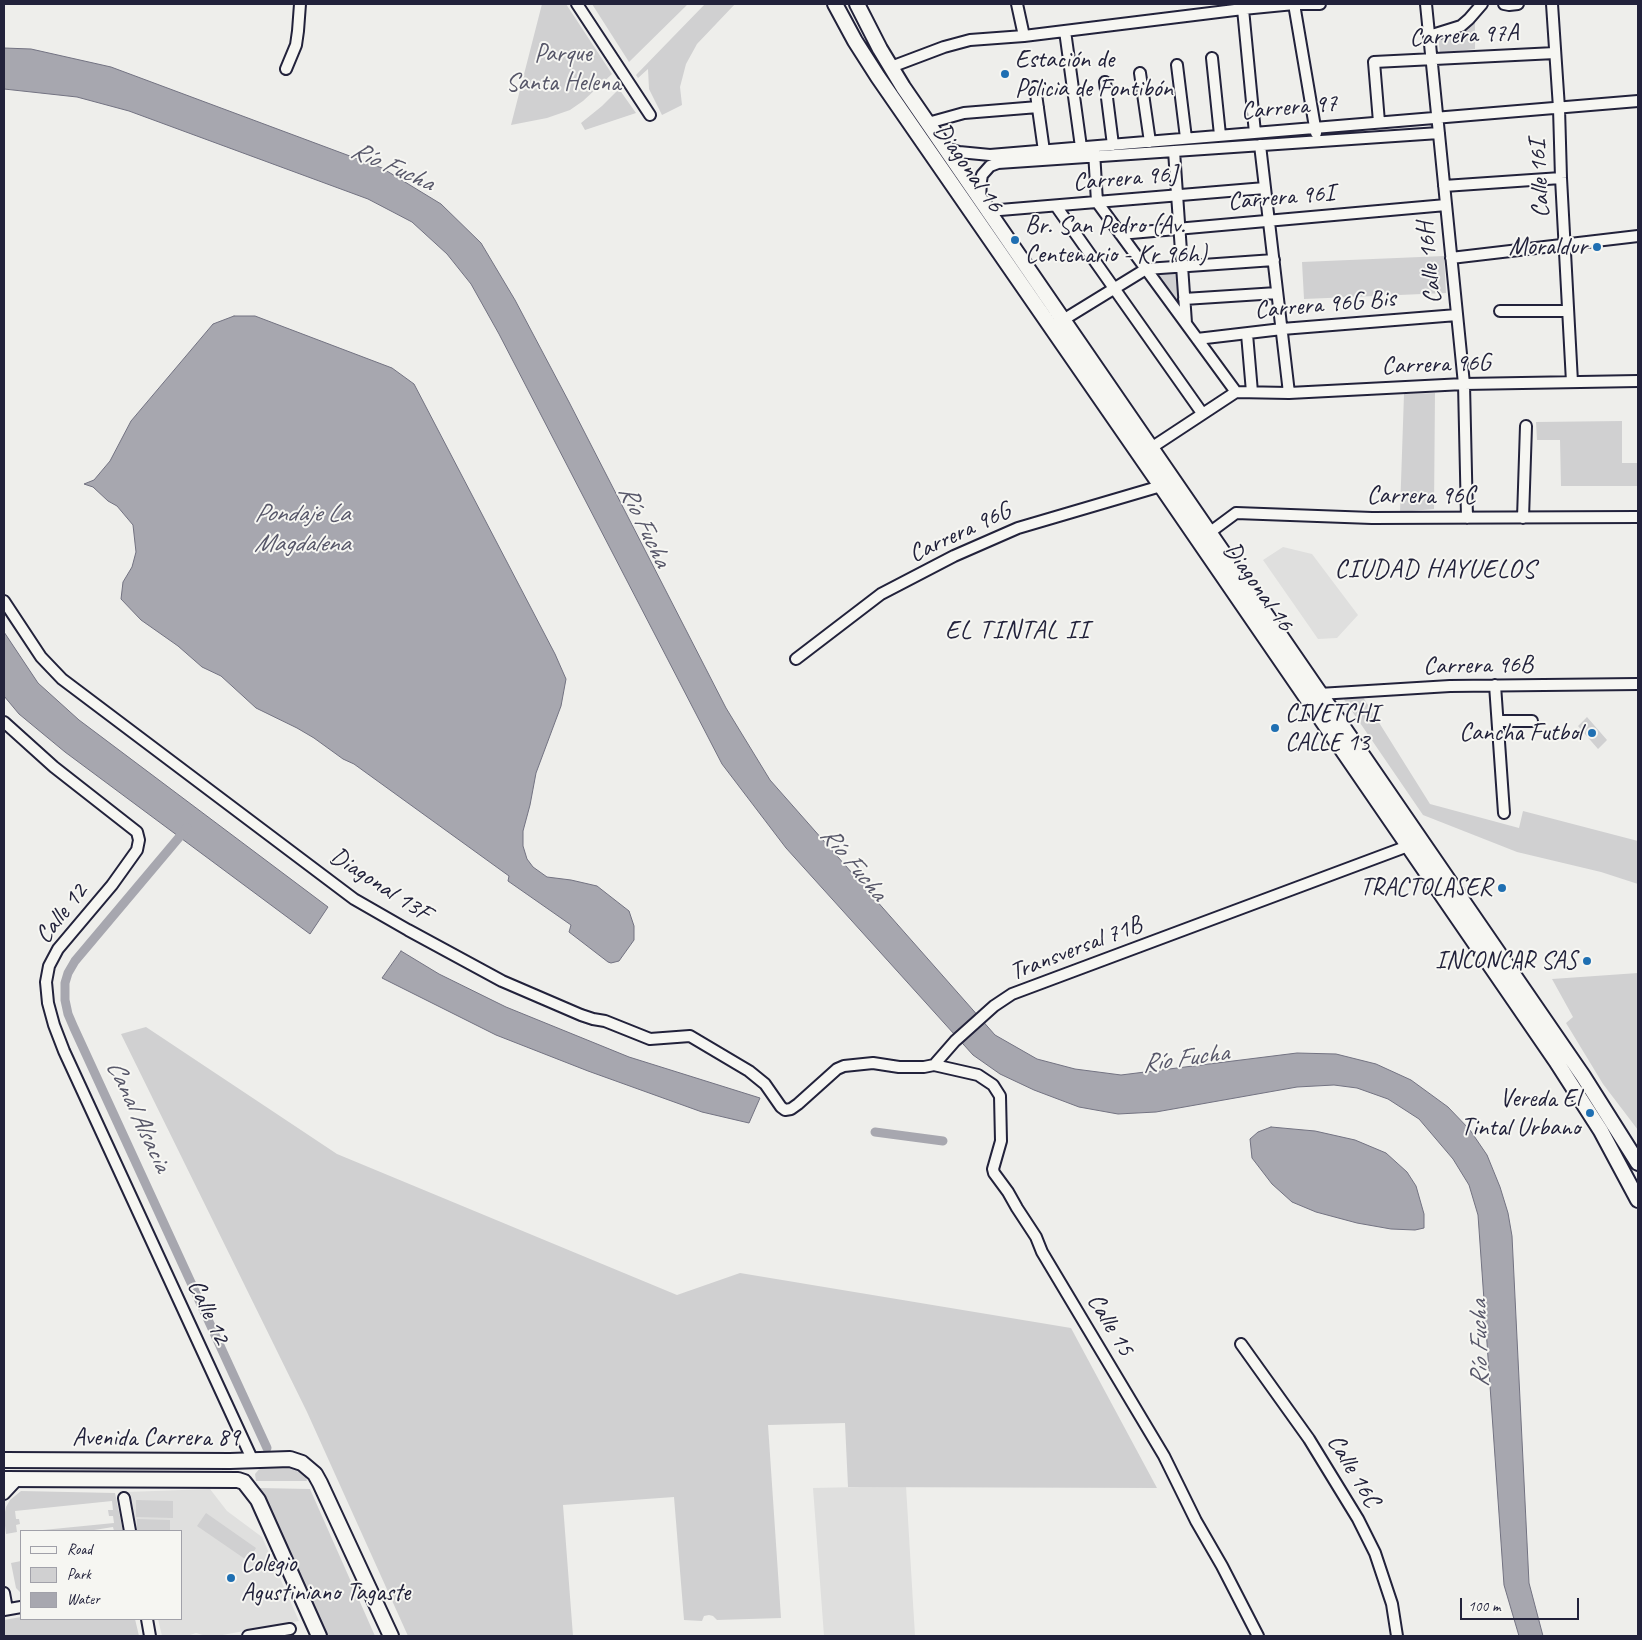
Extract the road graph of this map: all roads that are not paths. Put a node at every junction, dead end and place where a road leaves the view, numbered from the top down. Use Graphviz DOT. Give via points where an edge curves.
graph roads {
  1 [pos="300,4"];
  2 [pos="577,4"];
  3 [pos="836,4"];
  4 [pos="856,4"];
  5 [pos="1018,4"];
  6 [pos="1294,4"];
  7 [pos="1320,4"];
  8 [pos="1426,4"];
  9 [pos="1482,4"];
  10 [pos="1504,4"];
  11 [pos="1518,4"];
  12 [pos="1552,4"];
  13 [pos="1243,10"];
  14 [pos="1064,31"];
  15 [pos="1024,36"];
  16 [pos="1429,36"];
  17 [pos="1555,53"];
  18 [pos="1212,58"];
  19 [pos="1431,59"];
  20 [pos="1176,65"];
  21 [pos="891,67"];
  22 [pos="286,69"];
  23 [pos="1140,72"];
  24 [pos="1105,82"];
  25 [pos="1035,87"];
  26 [pos="1638,101"];
  27 [pos="1038,108"];
  28 [pos="1559,108"];
  29 [pos="650,115"];
  30 [pos="1437,117"];
  31 [pos="1379,122"];
  32 [pos="928,123"];
  33 [pos="1315,127"];
  34 [pos="1255,132"];
  35 [pos="1439,133"];
  36 [pos="1220,135"];
  37 [pos="1186,138"];
  38 [pos="1317,141"];
  39 [pos="1150,142"];
  40 [pos="1113,145"];
  41 [pos="1260,145"];
  42 [pos="1081,147"];
  43 [pos="945,148"];
  44 [pos="1044,151"];
  45 [pos="1094,151"];
  46 [pos="1174,151"];
  47 [pos="1561,178"];
  48 [pos="1444,186"];
  49 [pos="1265,188"];
  50 [pos="1177,196"];
  51 [pos="980,198"];
  52 [pos="1097,202"];
  53 [pos="1446,205"];
  54 [pos="1056,206"];
  55 [pos="988,211"];
  56 [pos="1269,221"];
  57 [pos="1180,229"];
  58 [pos="1120,234"];
  59 [pos="1638,236"];
  60 [pos="1565,245"];
  61 [pos="1451,258"];
  62 [pos="1274,260"];
  63 [pos="1182,267"];
  64 [pos="1146,269"];
  65 [pos="1114,289"];
  66 [pos="1278,293"];
  67 [pos="1184,299"];
  68 [pos="1500,311"];
  69 [pos="1568,311"];
  70 [pos="1457,315"];
  71 [pos="1063,320"];
  72 [pos="1186,324"];
  73 [pos="1282,329"];
  74 [pos="1247,334"];
  75 [pos="1197,339"];
  76 [pos="1638,381"];
  77 [pos="1572,382"];
  78 [pos="1464,384"];
  79 [pos="1236,392"];
  80 [pos="1252,392"];
  81 [pos="1289,393"];
  82 [pos="1202,413"];
  83 [pos="1526,426"];
  84 [pos="1151,448"];
  85 [pos="1162,486"];
  86 [pos="1638,517"];
  87 [pos="1467,518"];
  88 [pos="1523,518"];
  89 [pos="1209,533"];
  90 [pos="4,601"];
  91 [pos="796,659"];
  92 [pos="1638,684"];
  93 [pos="1495,686"];
  94 [pos="1319,694"];
  95 [pos="1498,721"];
  96 [pos="1532,721"];
  97 [pos="4,722"];
  98 [pos="1504,813"];
  99 [pos="1408,846"];
  100 [pos="934,1065"];
  101 [pos="1638,1163"];
  102 [pos="1638,1200"];
  103 [pos="1240,1344"];
  104 [pos="4,1460"];
  105 [pos="253,1461"];
  106 [pos="4,1479"];
  107 [pos="18,1479"];
  108 [pos="244,1482"];
  109 [pos="4,1494"];
  110 [pos="124,1498"];
  111 [pos="130,1530"];
  112 [pos="4,1593"];
  113 [pos="20,1606"];
  114 [pos="5,1610"];
  115 [pos="147,1620"];
  116 [pos="290,1629"];
  117 [pos="150,1636"];
  118 [pos="248,1636"];
  119 [pos="319,1636"];
  120 [pos="391,1636"];
  121 [pos="1258,1636"];
  122 [pos="1396,1636"];
  1 -- 22 [label="street" via="296,45"];
  2 -- 29 [label="street"];
  3 -- 85 [label="main road, Diagonal 16" via="878,77"];
  4 -- 21 [label="main road, Diagonal 16"];
  5 -- 15 [label="street"];
  6 -- 7 [label="street"];
  6 -- 13 [label="street"];
  6 -- 33 [label="street"];
  8 -- 16 [label="street, Calle 16H"];
  9 -- 16 [label="street" via="1461,26"];
  10 -- 11 [label="street"];
  12 -- 17 [label="street, Calle 16I"];
  13 -- 14 [label="street"];
  13 -- 34 [label="street"];
  14 -- 15 [label="street"];
  14 -- 42 [label="street"];
  15 -- 21 [label="street" via="970,40 944,46"];
  16 -- 19 [label="street, Calle 16H"];
  17 -- 19 [label="street, Carrera 97A"];
  17 -- 28 [label="street, Calle 16I"];
  18 -- 36 [label="street"];
  19 -- 30 [label="street, Calle 16H"];
  19 -- 31 [label="street, Carrera 97A" via="1374,62"];
  20 -- 37 [label="street"];
  21 -- 32 [label="main road, Diagonal 16"];
  23 -- 39 [label="street"];
  24 -- 40 [label="street"];
  25 -- 27 [label="street"];
  26 -- 28 [label="street, Carrera 97"];
  27 -- 32 [label="street" via="964,113"];
  27 -- 44 [label="street"];
  28 -- 30 [label="street, Carrera 97"];
  28 -- 47 [label="street, Calle 16I"];
  30 -- 31 [label="street, Carrera 97"];
  30 -- 35 [label="street, Calle 16H"];
  31 -- 33 [label="street, Carrera 97"];
  32 -- 43 [label="main road, Diagonal 16"];
  33 -- 34 [label="street, Carrera 97"];
  33 -- 38 [label="street"];
  34 -- 36 [label="street, Carrera 97"];
  35 -- 38 [label="street, Carrera 97"];
  35 -- 48 [label="street, Calle 16H"];
  36 -- 37 [label="street, Carrera 97"];
  37 -- 39 [label="street, Carrera 97"];
  38 -- 41 [label="street, Carrera 97"];
  39 -- 40 [label="street, Carrera 97"];
  40 -- 45 [label="street, Carrera 97"];
  41 -- 46 [label="street, Carrera 97"];
  41 -- 49 [label="street"];
  42 -- 44 [label="street, Carrera 97"];
  42 -- 45 [label="street, Carrera 97"];
  43 -- 44 [label="street, Carrera 97" via="980,155"];
  43 -- 51 [label="main road, Diagonal 16"];
  45 -- 46 [label="street, Carrera 97"];
  45 -- 51 [label="street, Carrera 97" via="994,163 980,180"];
  45 -- 52 [label="street"];
  46 -- 50 [label="street"];
  47 -- 48 [label="street"];
  47 -- 60 [label="street, Calle 16I"];
  48 -- 53 [label="street, Calle 16H"];
  49 -- 50 [label="street, Carrera 96J"];
  49 -- 56 [label="street"];
  50 -- 52 [label="street, Carrera 96J"];
  50 -- 57 [label="street"];
  51 -- 55 [label="main road, Diagonal 16"];
  52 -- 54 [label="street, Carrera 96J"];
  52 -- 58 [label="street"];
  53 -- 56 [label="street, Carrera 96I"];
  53 -- 61 [label="street, Calle 16H"];
  54 -- 55 [label="street, Carrera 96J"];
  54 -- 65 [label="street"];
  55 -- 71 [label="main road, Diagonal 16"];
  56 -- 57 [label="street, Carrera 96I"];
  56 -- 62 [label="street"];
  57 -- 58 [label="street, Carrera 96I"];
  57 -- 63 [label="street"];
  58 -- 64 [label="street"];
  59 -- 60 [label="street"];
  60 -- 61 [label="street"];
  60 -- 69 [label="street, Calle 16I"];
  61 -- 70 [label="street, Calle 16H"];
  62 -- 63 [label="street"];
  62 -- 66 [label="street"];
  63 -- 64 [label="street"];
  63 -- 67 [label="street"];
  64 -- 65 [label="street"];
  64 -- 72 [label="street"];
  65 -- 71 [label="street"];
  65 -- 82 [label="street"];
  66 -- 67 [label="street"];
  66 -- 73 [label="street"];
  67 -- 72 [label="street"];
  68 -- 69 [label="street"];
  69 -- 77 [label="street, Calle 16I"];
  70 -- 73 [label="street, Carrera 96G Bis"];
  70 -- 78 [label="street, Calle 16H"];
  71 -- 84 [label="main road, Diagonal 16"];
  72 -- 75 [label="street"];
  73 -- 74 [label="street, Carrera 96G Bis"];
  73 -- 81 [label="street"];
  74 -- 75 [label="street, Carrera 96G Bis"];
  74 -- 80 [label="street"];
  75 -- 79 [label="street"];
  76 -- 77 [label="street, Carrera 96G"];
  77 -- 78 [label="street, Carrera 96G"];
  78 -- 81 [label="street, Carrera 96G"];
  78 -- 87 [label="street, Calle 16H"];
  79 -- 80 [label="street, Carrera 96G"];
  79 -- 82 [label="street"];
  80 -- 81 [label="street, Carrera 96G"];
  82 -- 84 [label="street"];
  83 -- 88 [label="street"];
  84 -- 89 [label="main road, Diagonal 16"];
  85 -- 91 [label="street, Carrera 96G" via="1018,528 954,556 882,594"];
  85 -- 99 [label="main road, Diagonal 16"];
  86 -- 88 [label="street, Carrera 96C"];
  87 -- 88 [label="street, Carrera 96C"];
  87 -- 89 [label="street, Carrera 96C" via="1236,514"];
  89 -- 94 [label="main road, Diagonal 16"];
  90 -- 100 [label="street, Diagonal 13F" via="41,657 62,679 354,899 502,981 581,1015 650,1039 690,1036 765,1084 785,1110 798,1104 844,1066 873,1062 898,1066"];
  92 -- 93 [label="street, Carrera 96B"];
  93 -- 94 [label="street, Carrera 96B"];
  93 -- 95 [label="street"];
  94 -- 101 [label="main road, Diagonal 16" via="1598,1098"];
  95 -- 96 [label="street"];
  95 -- 98 [label="street"];
  97 -- 105 [label="street, Calle 12" via="54,767 137,832 137,850 58,949 49,966 46,982 48,1003 64,1051"];
  99 -- 100 [label="street, Transversal 71B" via="1012,994 955,1041"];
  99 -- 102 [label="main road, Diagonal 16" via="1573,1086"];
  100 -- 121 [label="street, Calle 15" via="978,1075 993,1085 1000,1096 1001,1141 994,1173 1036,1237 1164,1456"];
  103 -- 122 [label="street, Calle 16C" via="1309,1439 1358,1518 1392,1604"];
  104 -- 105 [label="main road, Avenida Carrera 89"];
  105 -- 108 [label="main road"];
  105 -- 120 [label="main road, Avenida Carrera 89" via="290,1459 315,1474"];
  106 -- 107 [label="main road, Avenida Carrera 89"];
  107 -- 108 [label="main road, Avenida Carrera 89"];
  107 -- 109 [label="street"];
  108 -- 119 [label="main road" via="258,1500"];
  110 -- 111 [label="street"];
  112 -- 114 [label="street"];
  113 -- 114 [label="street"];
  115 -- 117 [label="street"];
  116 -- 118 [label="street"];
}
